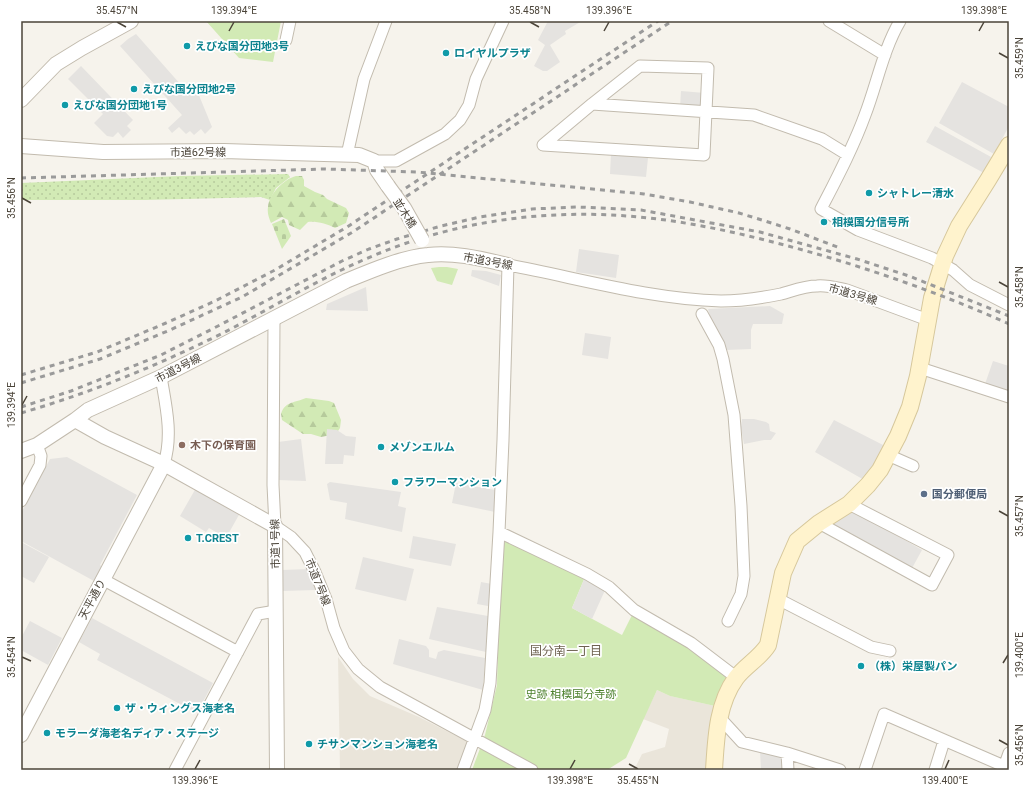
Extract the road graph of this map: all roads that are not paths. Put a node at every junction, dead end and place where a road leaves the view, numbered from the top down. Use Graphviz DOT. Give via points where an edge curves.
graph roads {
  1 [pos="131,21"];
  2 [pos="290,21"];
  3 [pos="386,21"];
  4 [pos="503,21"];
  5 [pos="829,21"];
  6 [pos="900,21"];
  7 [pos="286,40"];
  8 [pos="885,55"];
  9 [pos="21,100"];
  10 [pos="592,104"];
  11 [pos="705,112"];
  12 [pos="1009,145"];
  13 [pos="21,146"];
  14 [pos="346,154"];
  15 [pos="848,155"];
  16 [pos="374,161"];
  17 [pos="428,255"];
  18 [pos="508,265"];
  19 [pos="942,265"];
  20 [pos="1009,305"];
  21 [pos="702,314"];
  22 [pos="274,319"];
  23 [pos="928,320"];
  24 [pos="920,368"];
  25 [pos="161,377"];
  26 [pos="1009,397"];
  27 [pos="75,420"];
  28 [pos="36,445"];
  29 [pos="21,451"];
  30 [pos="888,455"];
  31 [pos="164,464"];
  32 [pos="913,466"];
  33 [pos="21,501"];
  34 [pos="849,504"];
  35 [pos="819,523"];
  36 [pos="275,526"];
  37 [pos="499,532"];
  38 [pos="102,579"];
  39 [pos="778,598"];
  40 [pos="276,611"];
  41 [pos="728,621"];
  42 [pos="890,651"];
  43 [pos="238,652"];
  44 [pos="737,678"];
  45 [pos="720,718"];
  46 [pos="21,734"];
  47 [pos="474,739"];
  48 [pos="944,741"];
  49 [pos="787,752"];
  50 [pos="1009,753"];
  51 [pos="1004,768"];
  52 [pos="175,770"];
  53 [pos="277,770"];
  54 [pos="463,770"];
  55 [pos="532,770"];
  56 [pos="714,770"];
  57 [pos="788,770"];
  58 [pos="840,770"];
  59 [pos="865,770"];
  60 [pos="935,770"];
  1 -- 9 [label="street" via="56,64"];
  2 -- 7 [label="street"];
  3 -- 14 [label="street" via="364,79"];
  4 -- 16 [label="street" via="476,79 469,105 460,120 445,134 396,161"];
  5 -- 8 [label="street"];
  6 -- 8 [label="street"];
  8 -- 15 [label="street" via="866,114"];
  10 -- 11 [label="street"];
  10 -- 11 [label="street" via="640,66 708,68"];
  10 -- 11 [label="street" via="543,145 704,155"];
  11 -- 15 [label="street" via="754,115 822,139"];
  12 -- 19 [label="main road" via="959,226"];
  13 -- 14 [label="street, 市道62号線" via="103,152"];
  14 -- 16 [label="street, 市道62号線" via="359,155"];
  15 -- 19 [label="street" via="821,209 858,230 932,258"];
  16 -- 17 [label="street, 並木橋, bridge" via="377,170 404,208"];
  17 -- 18 [label="street, 市道3号線" via="463,256"];
  17 -- 22 [label="street, 市道3号線" via="394,263 352,278"];
  18 -- 23 [label="street, 市道3号線" via="678,298 758,299 816,286 834,287"];
  18 -- 37 [label="street"];
  19 -- 20 [label="street" via="953,270 970,285"];
  19 -- 23 [label="main road" via="933,292"];
  21 -- 41 [label="street" via="724,359 734,415 744,576 741,594"];
  22 -- 25 [label="street, 市道3号線"];
  22 -- 36 [label="street, 市道1号線"];
  23 -- 24 [label="main road"];
  24 -- 26 [label="street"];
  24 -- 30 [label="main road" via="910,407"];
  25 -- 27 [label="street, 市道3号線" via="88,410"];
  25 -- 31 [label="street" via="168,422 168,444"];
  27 -- 28 [label="street, 市道3号線"];
  27 -- 31 [label="street, 市道7号線"];
  28 -- 29 [label="street, 市道3号線"];
  28 -- 33 [label="street" via="41,456 40,465"];
  30 -- 32 [label="street"];
  30 -- 34 [label="main road" via="880,470"];
  31 -- 36 [label="street, 市道7号線"];
  31 -- 38 [label="street, 天平通り"];
  34 -- 35 [label="main road"];
  34 -- 35 [label="street" via="948,555 932,585"];
  35 -- 39 [label="main road" via="797,541 783,573"];
  36 -- 40 [label="street, 市道1号線"];
  36 -- 47 [label="street, 市道7号線" via="305,552 316,572 344,651 358,669 380,688"];
  37 -- 44 [label="street" via="610,587 634,610 690,643"];
  37 -- 47 [label="street" via="490,683"];
  38 -- 43 [label="street"];
  38 -- 46 [label="street, 天平通り"];
  39 -- 42 [label="street" via="871,647"];
  39 -- 44 [label="main road" via="768,645"];
  40 -- 43 [label="street" via="258,614"];
  40 -- 53 [label="street, 市道1号線"];
  43 -- 52 [label="street"];
  44 -- 45 [label="main road" via="728,691"];
  45 -- 49 [label="street" via="742,742"];
  45 -- 56 [label="main road"];
  47 -- 54 [label="street"];
  47 -- 55 [label="street, 市道7号線"];
  48 -- 51 [label="street"];
  48 -- 59 [label="street" via="884,714"];
  48 -- 60 [label="street"];
  49 -- 57 [label="street"];
  49 -- 58 [label="street"];
  50 -- 51 [label="street"];
}
